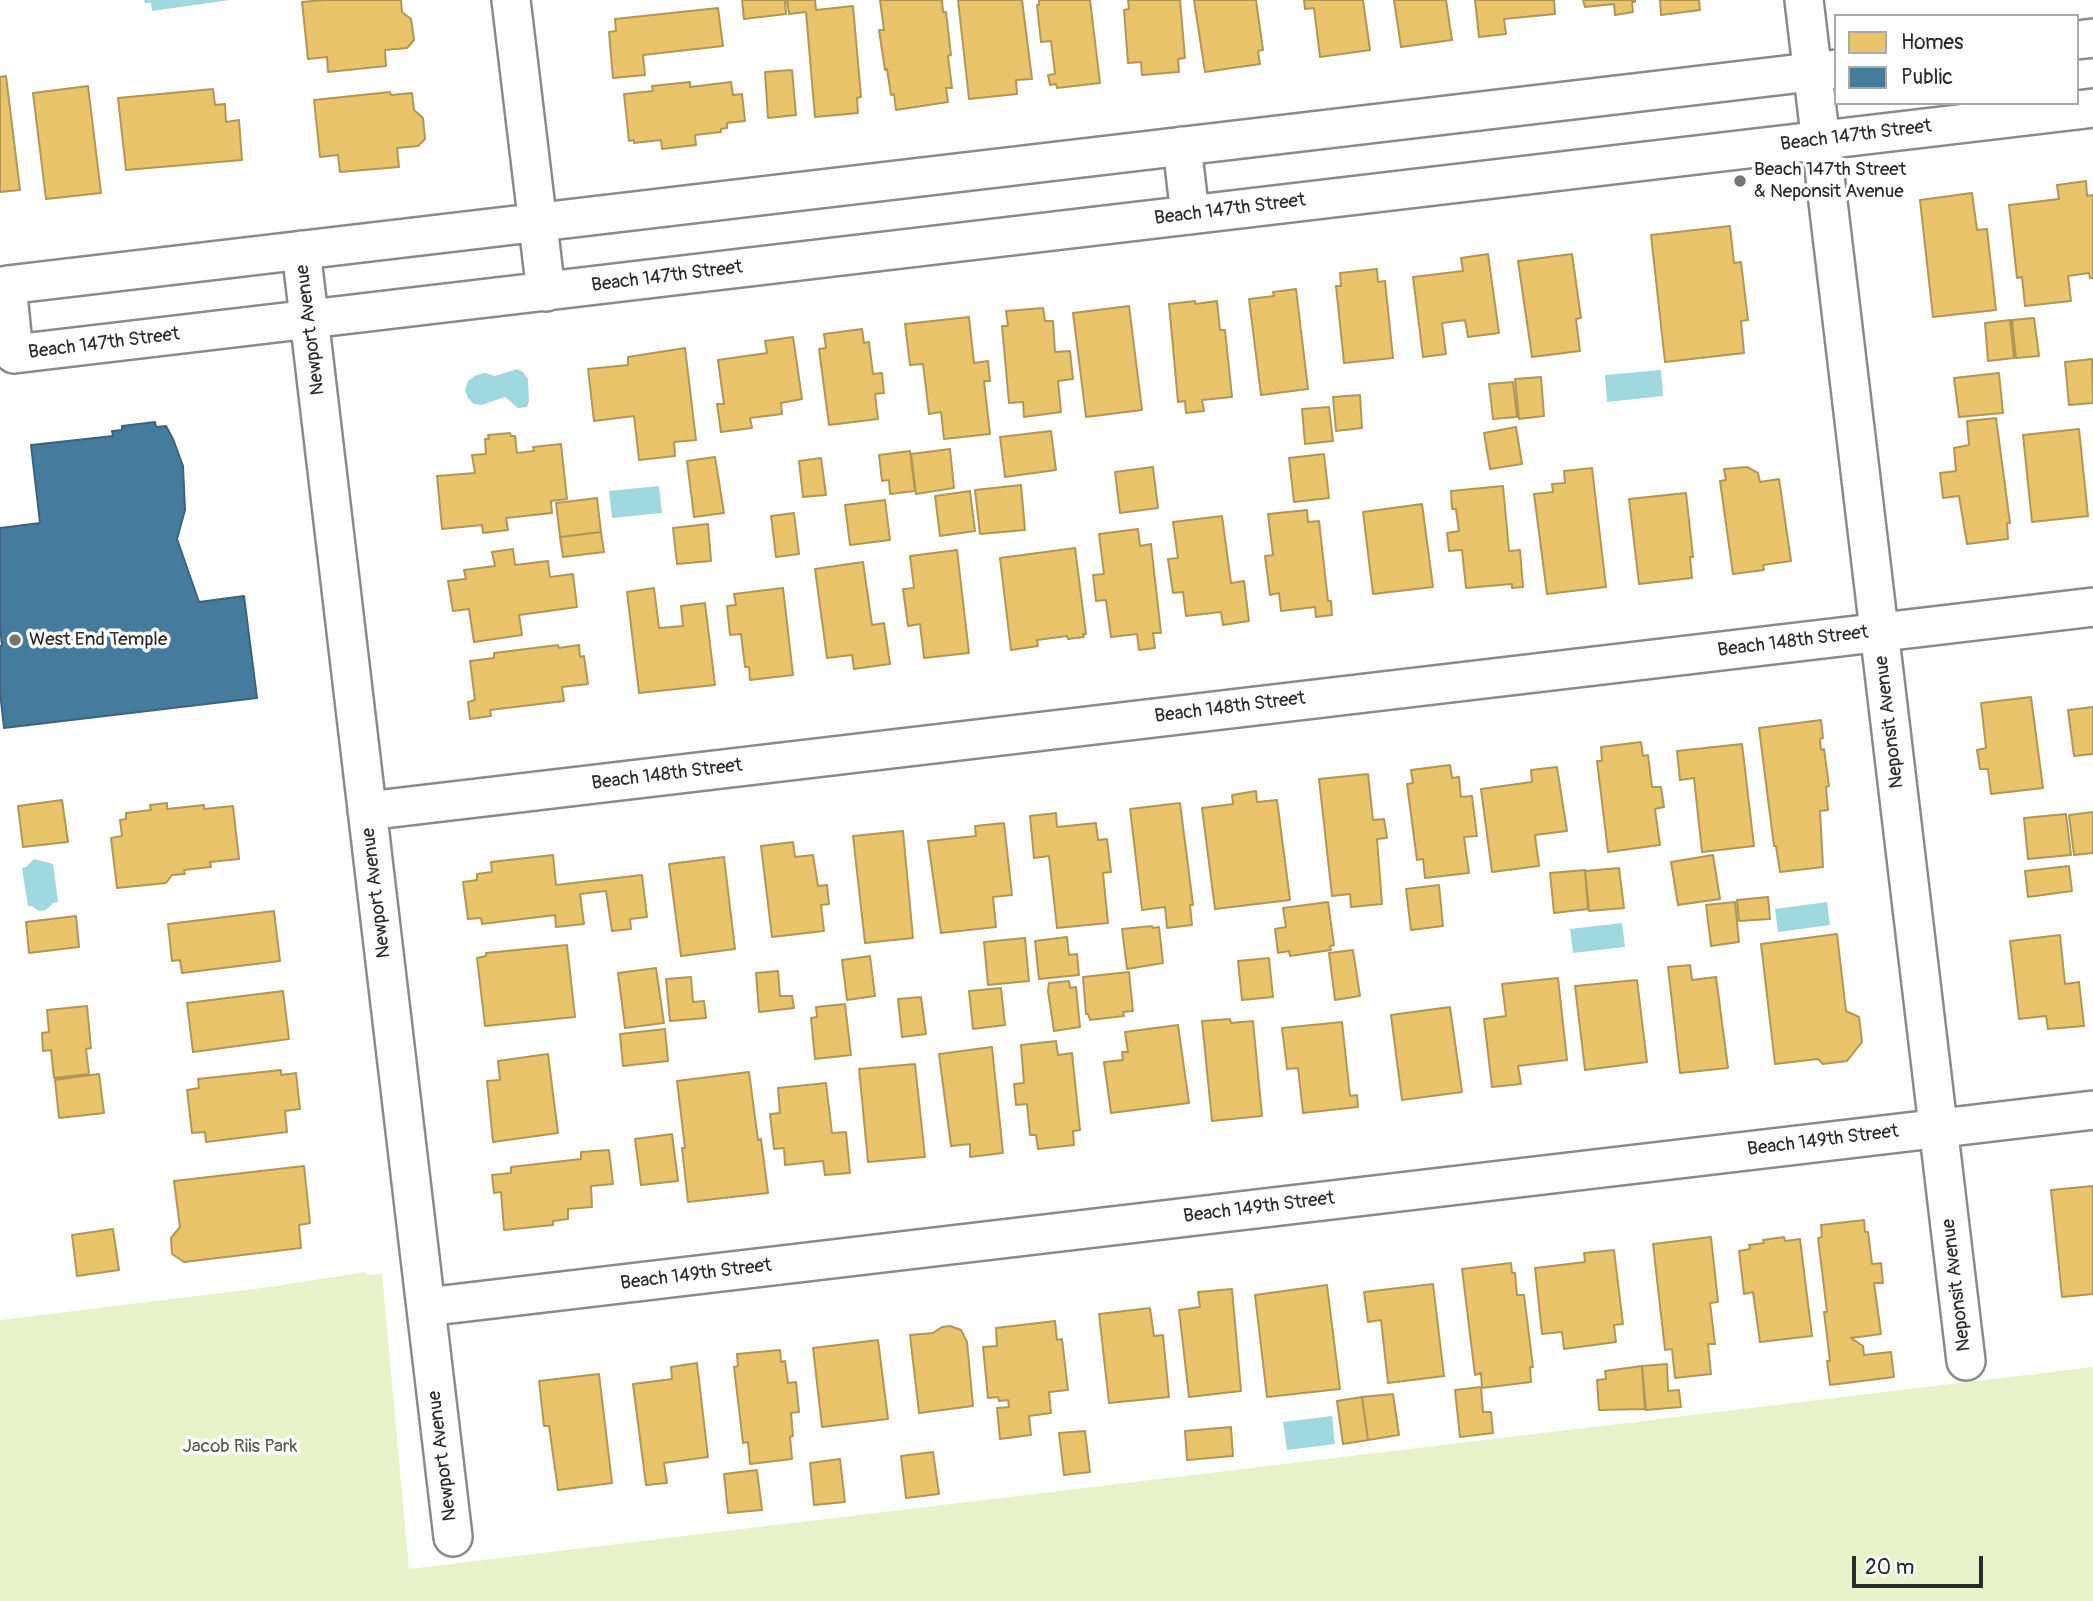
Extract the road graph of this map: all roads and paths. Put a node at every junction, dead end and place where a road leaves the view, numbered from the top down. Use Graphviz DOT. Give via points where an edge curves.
graph roads {
  1 [pos="511,0"];
  2 [pos="1804,0"];
  3 [pos="1824,70"];
  4 [pos="2093,108"];
  5 [pos="1821,141"];
  6 [pos="1182,146"];
  7 [pos="1190,215"];
  8 [pos="537,222"];
  9 [pos="301,250"];
  10 [pos="546,292"];
  11 [pos="309,320"];
  12 [pos="2093,607"];
  13 [pos="1879,632"];
  14 [pos="367,811"];
  15 [pos="2093,1110"];
  16 [pos="1938,1128"];
  17 [pos="426,1307"];
  18 [pos="1966,1361"];
  19 [pos="453,1536"];
  1 -- 8 [label="street"];
  2 -- 3 [label="street, Neponsit Avenue"];
  3 -- 5 [label="street, Neponsit Avenue"];
  3 -- 6 [label="street, Beach 147th Street"];
  4 -- 5 [label="street, Beach 147th Street"];
  5 -- 7 [label="street, Beach 147th Street"];
  5 -- 13 [label="street, Neponsit Avenue"];
  6 -- 7 [label="street"];
  6 -- 8 [label="street, Beach 147th Street"];
  7 -- 10 [label="street, Beach 147th Street"];
  8 -- 9 [label="street, Beach 147th Street"];
  8 -- 10 [label="street"];
  9 -- 11 [label="street, Newport Avenue"];
  9 -- 11 [label="street, Beach 147th Street" via="7,285 14,354"];
  10 -- 11 [label="street, Beach 147th Street"];
  11 -- 14 [label="street, Newport Avenue"];
  12 -- 13 [label="street, Beach 148th Street"];
  13 -- 14 [label="street, Beach 148th Street"];
  13 -- 16 [label="street, Neponsit Avenue"];
  14 -- 17 [label="street, Newport Avenue"];
  15 -- 16 [label="street, Beach 149th Street"];
  16 -- 17 [label="street, Beach 149th Street"];
  16 -- 18 [label="street, Neponsit Avenue"];
  17 -- 19 [label="street, Newport Avenue"];
}
